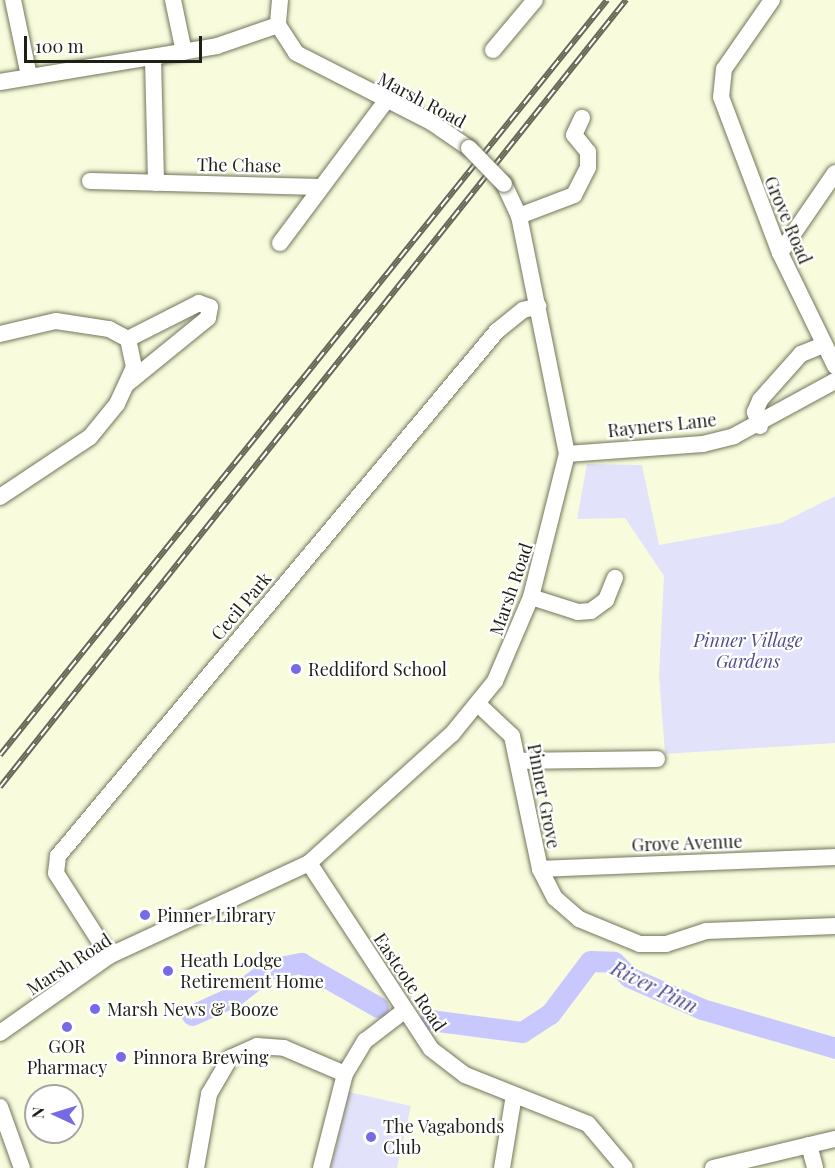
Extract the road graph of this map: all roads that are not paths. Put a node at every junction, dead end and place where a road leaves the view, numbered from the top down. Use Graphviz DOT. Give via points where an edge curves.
graph roads {
  1 [pos="13,0"];
  2 [pos="173,0"];
  3 [pos="280,0"];
  4 [pos="535,0"];
  5 [pos="772,0"];
  6 [pos="278,25"];
  7 [pos="493,50"];
  8 [pos="184,52"];
  9 [pos="153,58"];
  10 [pos="29,76"];
  11 [pos="0,82"];
  12 [pos="385,102"];
  13 [pos="582,118"];
  14 [pos="835,172"];
  15 [pos="90,181"];
  16 [pos="156,183"];
  17 [pos="321,187"];
  18 [pos="519,216"];
  19 [pos="280,243"];
  20 [pos="780,253"];
  21 [pos="539,306"];
  22 [pos="0,334"];
  23 [pos="128,339"];
  24 [pos="823,345"];
  25 [pos="835,366"];
  26 [pos="835,381"];
  27 [pos="127,384"];
  28 [pos="760,426"];
  29 [pos="567,454"];
  30 [pos="0,497"];
  31 [pos="615,578"];
  32 [pos="531,597"];
  33 [pos="479,705"];
  34 [pos="657,759"];
  35 [pos="520,761"];
  36 [pos="835,857"];
  37 [pos="309,863"];
  38 [pos="540,868"];
  39 [pos="835,926"];
  40 [pos="110,956"];
  41 [pos="404,1011"];
  42 [pos="0,1033"];
  43 [pos="345,1074"];
  44 [pos="514,1095"];
  45 [pos="0,1107"];
  46 [pos="835,1139"];
  47 [pos="809,1145"];
  48 [pos="22,1168"];
  49 [pos="196,1168"];
  50 [pos="321,1168"];
  51 [pos="502,1168"];
  52 [pos="625,1168"];
  53 [pos="713,1168"];
  54 [pos="815,1168"];
  1 -- 10 [label="street"];
  2 -- 8 [label="street"];
  3 -- 6 [label="street"];
  4 -- 7 [label="street"];
  5 -- 20 [label="street, Grove Road" via="724,69 720,85 733,139"];
  6 -- 8 [label="street"];
  6 -- 12 [label="street, Marsh Road" via="296,53"];
  8 -- 9 [label="street"];
  9 -- 10 [label="street"];
  9 -- 16 [label="street"];
  10 -- 11 [label="street"];
  12 -- 17 [label="street"];
  12 -- 18 [label="street, Marsh Road, bridge" via="463,143 504,184"];
  13 -- 18 [label="street" via="574,135 588,152 588,167 574,195"];
  14 -- 20 [label="street"];
  15 -- 16 [label="street, The Chase"];
  16 -- 17 [label="street, The Chase"];
  17 -- 19 [label="street"];
  18 -- 21 [label="street, Marsh Road"];
  20 -- 24 [label="street, Grove Road"];
  21 -- 29 [label="street, Marsh Road"];
  21 -- 40 [label="street, Cecil Park" via="523,310 497,331 58,856 56,873"];
  22 -- 23 [label="street" via="56,321 109,329"];
  23 -- 27 [label="street" via="134,367"];
  23 -- 27 [label="street" via="199,303 210,307 208,318"];
  24 -- 25 [label="street, Grove Road"];
  24 -- 28 [label="street" via="801,354 765,393 755,412"];
  26 -- 28 [label="street, Rayners Lane"];
  27 -- 30 [label="street" via="90,437"];
  28 -- 29 [label="street, Rayners Lane" via="703,444"];
  29 -- 32 [label="street, Marsh Road"];
  31 -- 32 [label="street" via="606,600 591,611 578,612"];
  32 -- 33 [label="street, Marsh Road" via="495,681"];
  33 -- 35 [label="street, Pinner Grove" via="512,736"];
  33 -- 37 [label="street, Marsh Road"];
  34 -- 35 [label="street"];
  35 -- 38 [label="street, Pinner Grove" via="528,827"];
  36 -- 38 [label="street, Grove Avenue"];
  37 -- 40 [label="street, Marsh Road"];
  37 -- 41 [label="street, Eastcote Road"];
  38 -- 39 [label="street, Pinner Grove" via="555,898 579,919 640,944 666,944 706,931"];
  40 -- 42 [label="street, Marsh Road"];
  41 -- 43 [label="street" via="365,1041"];
  41 -- 44 [label="street, Eastcote Road" via="431,1049 465,1075"];
  43 -- 49 [label="street" via="284,1048 257,1046 230,1058 208,1094"];
  43 -- 50 [label="street"];
  44 -- 51 [label="street"];
  44 -- 52 [label="street, Eastcote Road" via="588,1124"];
  45 -- 48 [label="street"];
  46 -- 47 [label="street"];
  47 -- 53 [label="street"];
  47 -- 54 [label="street"];
}
